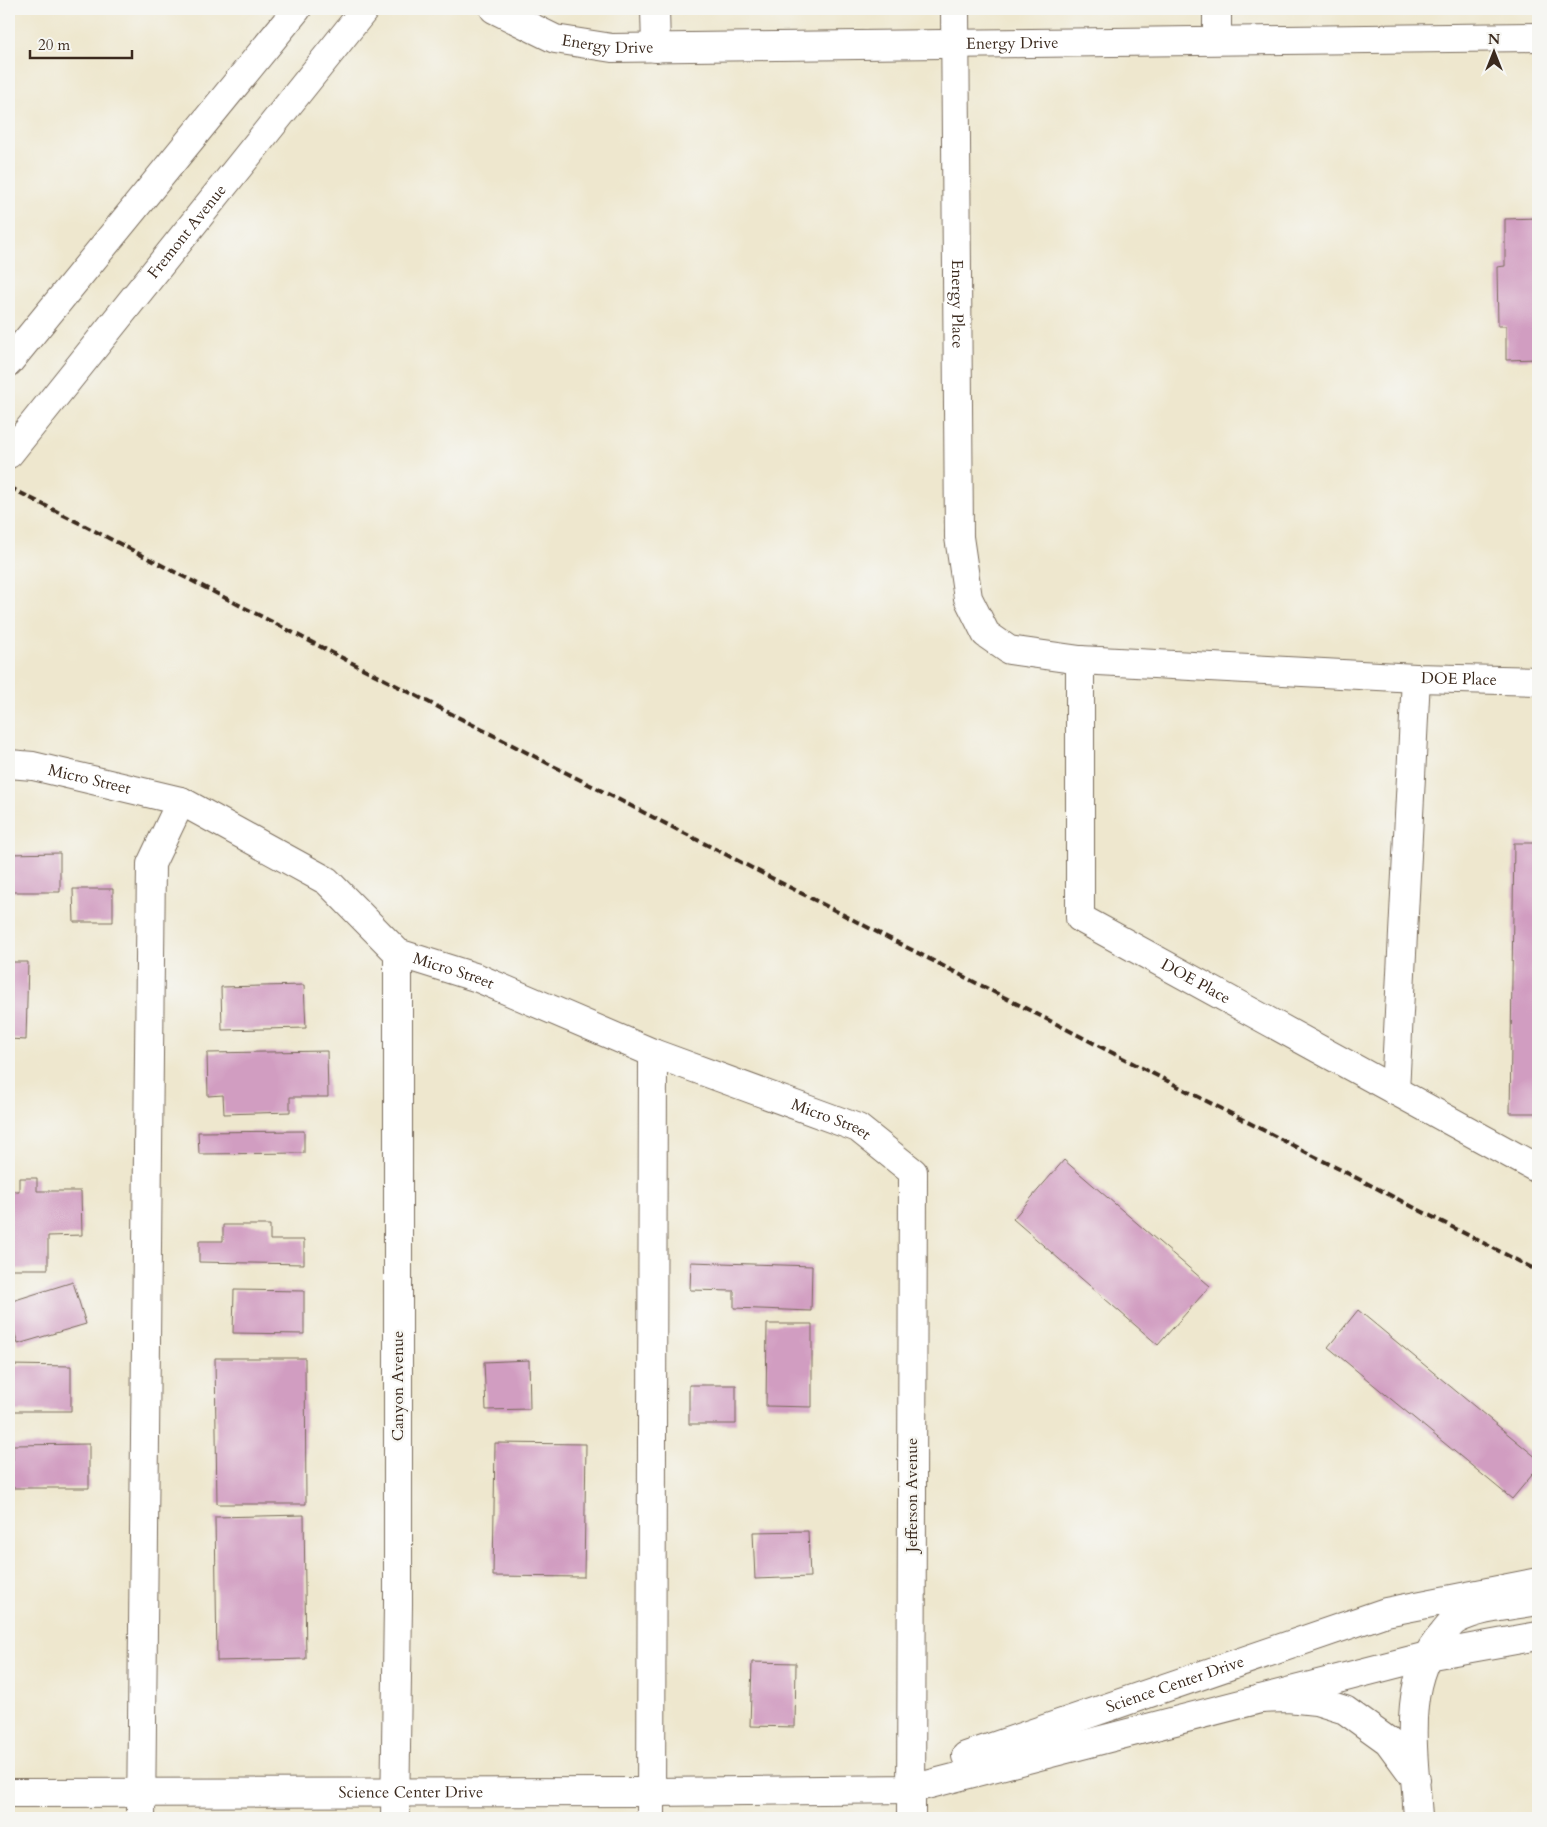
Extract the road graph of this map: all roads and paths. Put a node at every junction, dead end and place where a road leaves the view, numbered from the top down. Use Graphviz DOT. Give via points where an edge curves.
graph roads {
  1 [pos="296,9"];
  2 [pos="365,9"];
  3 [pos="494,9"];
  4 [pos="655,9"];
  5 [pos="954,9"];
  6 [pos="1217,9"];
  7 [pos="1538,36"];
  8 [pos="1217,40"];
  9 [pos="955,44"];
  10 [pos="656,48"];
  11 [pos="9,362"];
  12 [pos="9,454"];
  13 [pos="968,598"];
  14 [pos="1080,660"];
  15 [pos="1416,678"];
  16 [pos="1538,681"];
  17 [pos="9,764"];
  18 [pos="181,800"];
  19 [pos="398,953"];
  20 [pos="653,1053"];
  21 [pos="1395,1091"];
  22 [pos="1538,1168"];
  23 [pos="913,1172"];
  24 [pos="1538,1582"];
  25 [pos="1538,1602"];
  26 [pos="1538,1636"];
  27 [pos="1427,1656"];
  28 [pos="1260,1699"];
  29 [pos="1416,1779"];
  30 [pos="911,1781"];
  31 [pos="9,1793"];
  32 [pos="396,1805"];
  33 [pos="651,1805"];
  34 [pos="141,1806"];
  35 [pos="911,1818"];
  36 [pos="1418,1818"];
  1 -- 11 [label="main road"];
  2 -- 12 [label="main road, Fremont Avenue"];
  3 -- 10 [label="main road, Energy Drive" via="555,39 612,48"];
  4 -- 10 [label="main road"];
  5 -- 9 [label="main road, Energy Place"];
  6 -- 8 [label="main road"];
  7 -- 8 [label="main road, Energy Drive"];
  8 -- 9 [label="main road, Energy Drive"];
  9 -- 10 [label="main road, Energy Drive"];
  9 -- 13 [label="main road, Energy Place" via="959,537"];
  13 -- 14 [label="main road, DOE Place" via="986,634 1009,650"];
  14 -- 15 [label="main road, DOE Place"];
  14 -- 21 [label="main road, DOE Place" via="1080,918"];
  15 -- 16 [label="main road, DOE Place"];
  15 -- 21 [label="main road"];
  17 -- 18 [label="main road, Micro Street" via="33,766"];
  18 -- 19 [label="main road, Micro Street" via="327,881"];
  18 -- 34 [label="main road" via="150,864"];
  19 -- 20 [label="main road, Micro Street" via="478,978"];
  19 -- 32 [label="main road, Canyon Avenue"];
  20 -- 23 [label="main road, Micro Street" via="858,1128"];
  20 -- 33 [label="main road"];
  21 -- 22 [label="main road, DOE Place"];
  23 -- 30 [label="main road, Jefferson Avenue"];
  24 -- 30 [label="main road, Science Center Drive" via="1386,1612"];
  25 -- 27 [label="main road" via="1483,1610 1455,1621"];
  26 -- 27 [label="main road, Science Center Drive"];
  27 -- 28 [label="main road, Science Center Drive"];
  27 -- 29 [label="main road" via="1421,1669 1413,1710"];
  28 -- 29 [label="main road" via="1316,1701 1345,1710 1388,1741"];
  28 -- 30 [label="main road, Science Center Drive"];
  29 -- 36 [label="main road"];
  30 -- 33 [label="main road, Science Center Drive"];
  30 -- 35 [label="main road, Jefferson Avenue"];
  31 -- 34 [label="main road, Science Center Drive"];
  32 -- 33 [label="main road, Science Center Drive"];
  32 -- 34 [label="main road, Science Center Drive"];
}
